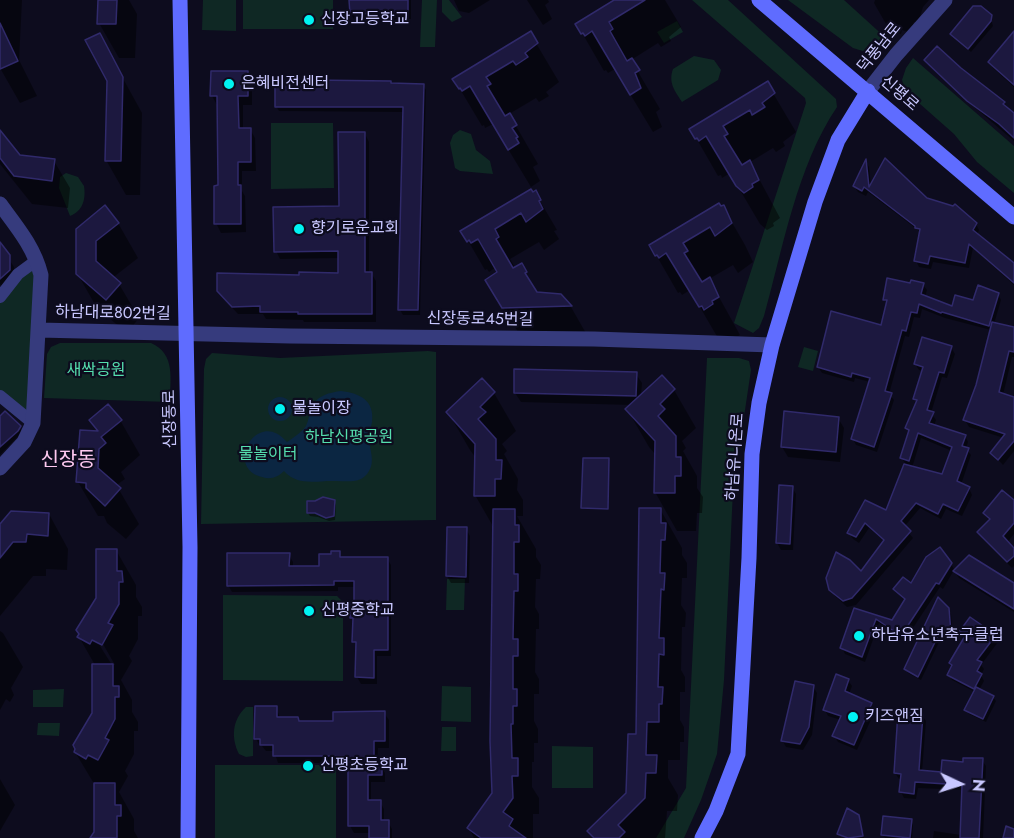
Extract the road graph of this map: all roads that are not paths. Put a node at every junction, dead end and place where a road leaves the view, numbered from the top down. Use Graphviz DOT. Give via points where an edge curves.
graph roads {
  1 [pos="180,0"];
  2 [pos="759,0"];
  3 [pos="945,0"];
  4 [pos="868,91"];
  5 [pos="0,204"];
  6 [pos="1014,217"];
  7 [pos="37,260"];
  8 [pos="0,297"];
  9 [pos="39,330"];
  10 [pos="186,333"];
  11 [pos="772,345"];
  12 [pos="0,396"];
  13 [pos="33,423"];
  14 [pos="0,468"];
  15 [pos="188,838"];
  16 [pos="702,838"];
  1 -- 10 [label="main road, 신장동로"];
  2 -- 4 [label="main road, 신평로"];
  3 -- 4 [label="street, 덕풍남로"];
  4 -- 6 [label="main road, 신평로"];
  4 -- 11 [label="main road, 하남유니온로" via="838,140"];
  5 -- 7 [label="street, 하남대로802번길"];
  7 -- 8 [label="street" via="18,274"];
  7 -- 9 [label="street, 하남대로802번길" via="41,275"];
  9 -- 10 [label="street, 하남대로802번길"];
  9 -- 13 [label="street, 하남대로802번길"];
  10 -- 11 [label="street, 신장동로45번길"];
  10 -- 15 [label="main road, 신장동로" via="190,547"];
  11 -- 16 [label="main road, 하남유니온로" via="752,454 738,754"];
  12 -- 13 [label="street"];
  13 -- 14 [label="street, 하남대로802번길" via="24,442"];
}
